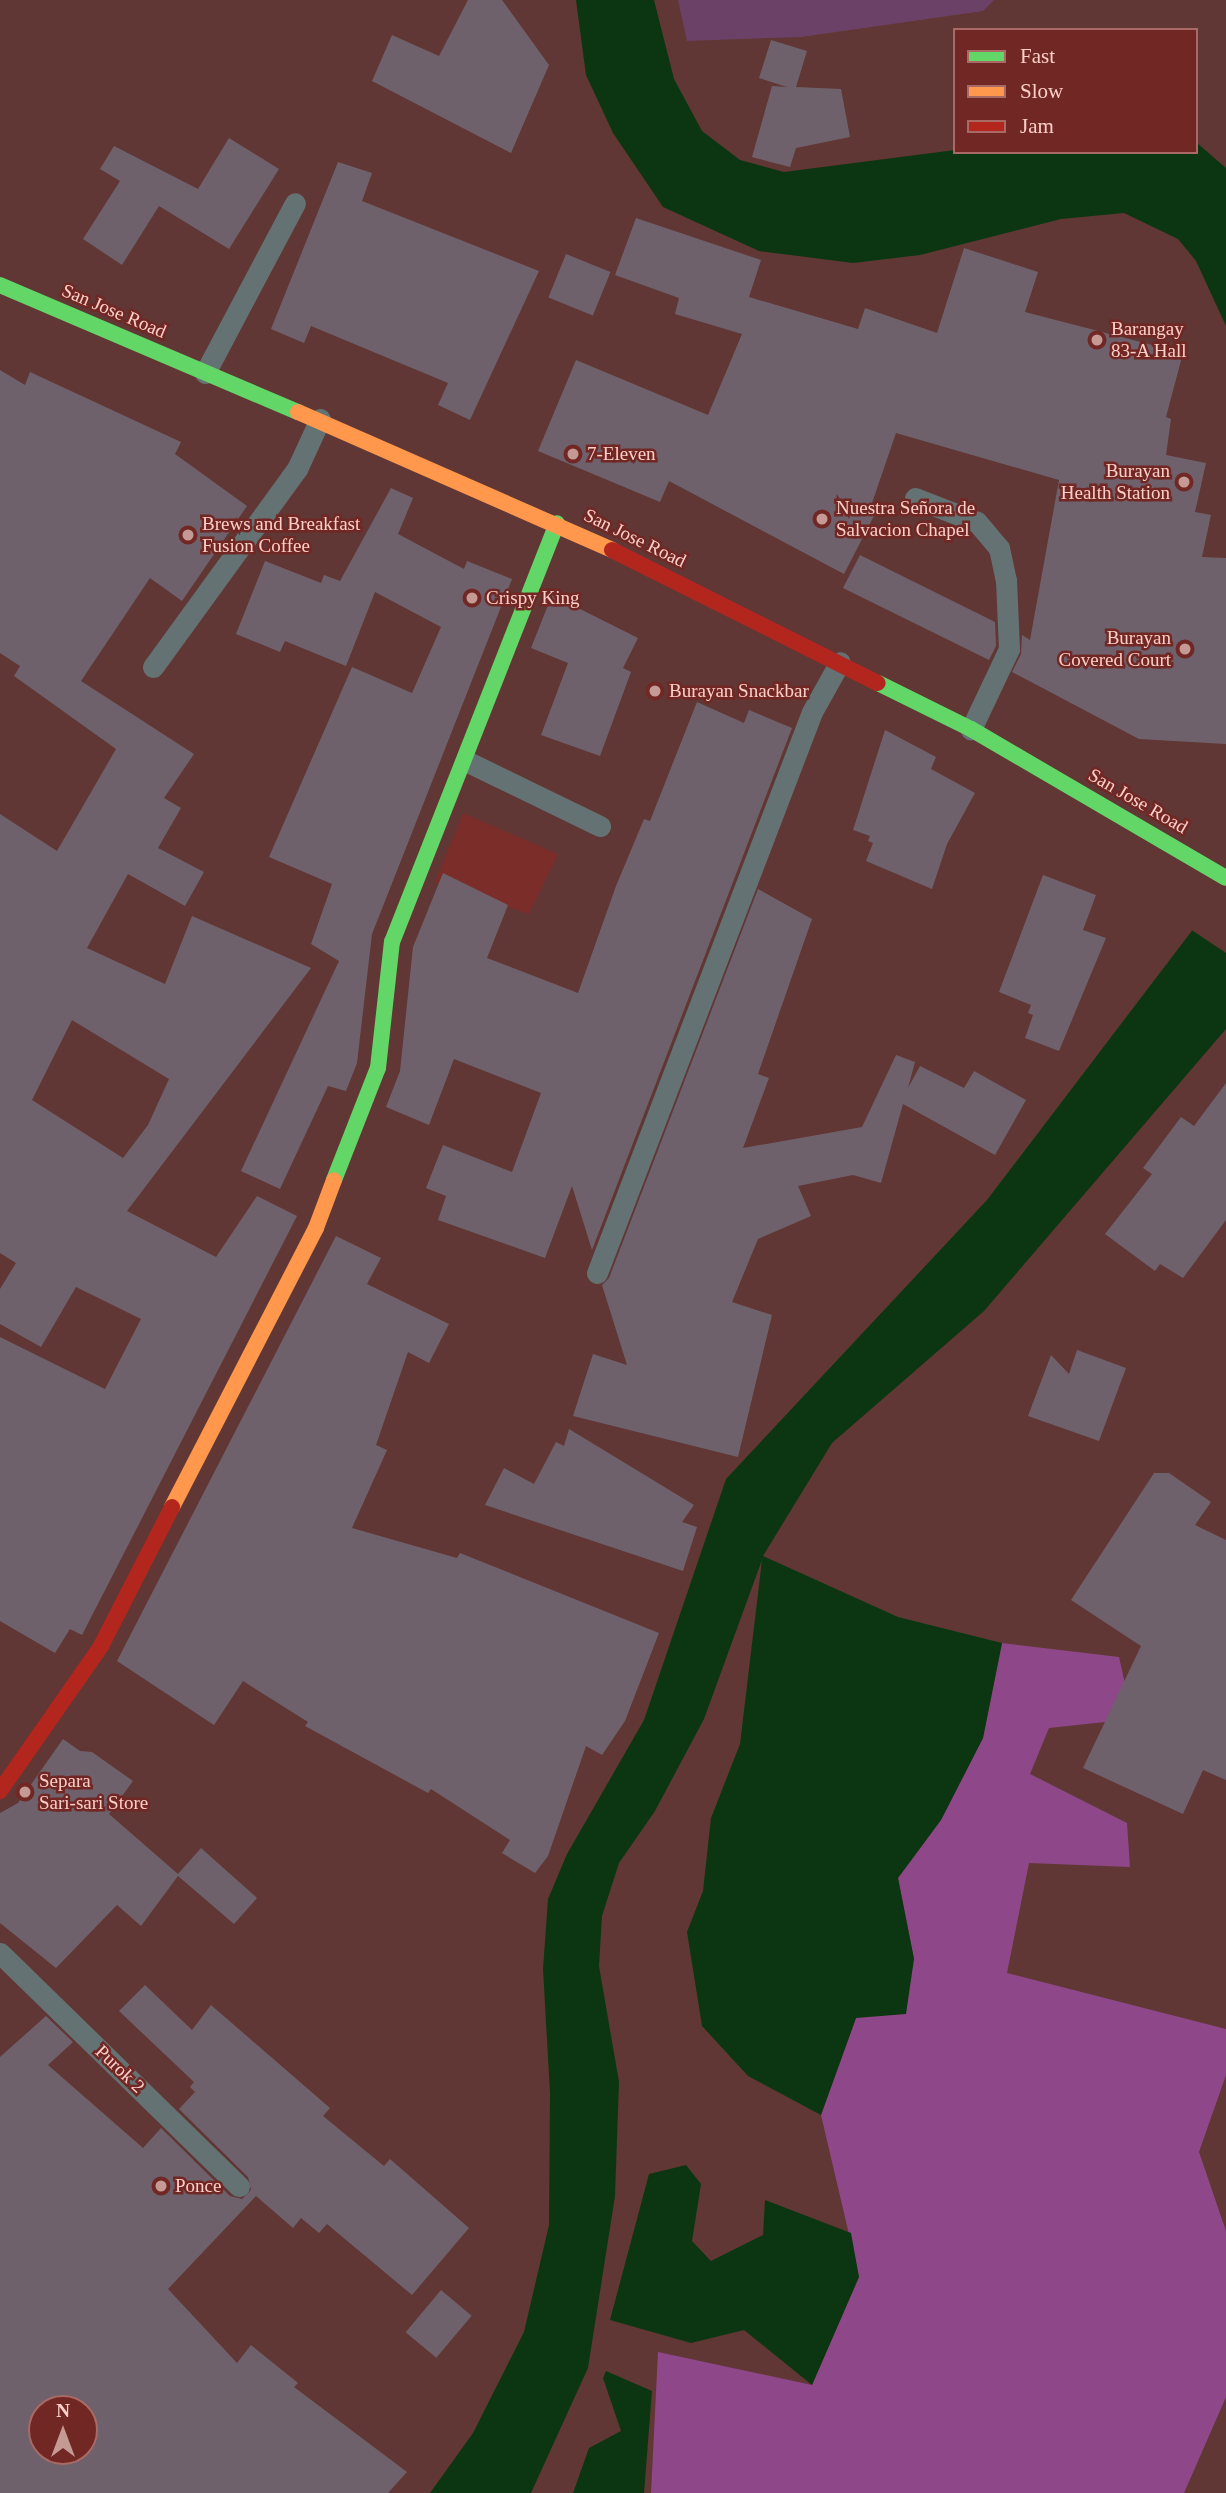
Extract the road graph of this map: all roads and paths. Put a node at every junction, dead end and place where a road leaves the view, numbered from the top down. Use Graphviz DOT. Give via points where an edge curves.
graph roads {
  1 [pos="295,203"];
  2 [pos="0,285"];
  3 [pos="205,373"];
  4 [pos="320,419"];
  5 [pos="915,498"];
  6 [pos="557,523"];
  7 [pos="840,662"];
  8 [pos="153,667"];
  9 [pos="971,729"];
  10 [pos="466,761"];
  11 [pos="600,826"];
  12 [pos="1226,878"];
  13 [pos="597,1273"];
  14 [pos="0,1791"];
  15 [pos="0,1953"];
  16 [pos="239,2186"];
  1 -- 3 [label="lane"];
  2 -- 3 [label="main road, San Jose Road"];
  3 -- 4 [label="main road, San Jose Road"];
  4 -- 6 [label="main road, San Jose Road"];
  4 -- 8 [label="lane" via="297,470"];
  5 -- 9 [label="lane" via="977,522 999,548 1009,649"];
  6 -- 7 [label="main road, San Jose Road"];
  6 -- 10 [label="main road"];
  7 -- 9 [label="main road, San Jose Road"];
  7 -- 13 [label="lane" via="812,712"];
  9 -- 12 [label="main road, San Jose Road"];
  10 -- 11 [label="lane"];
  10 -- 14 [label="main road" via="392,942 378,1068 316,1228 101,1646"];
  15 -- 16 [label="lane, Purok 2"];
}
